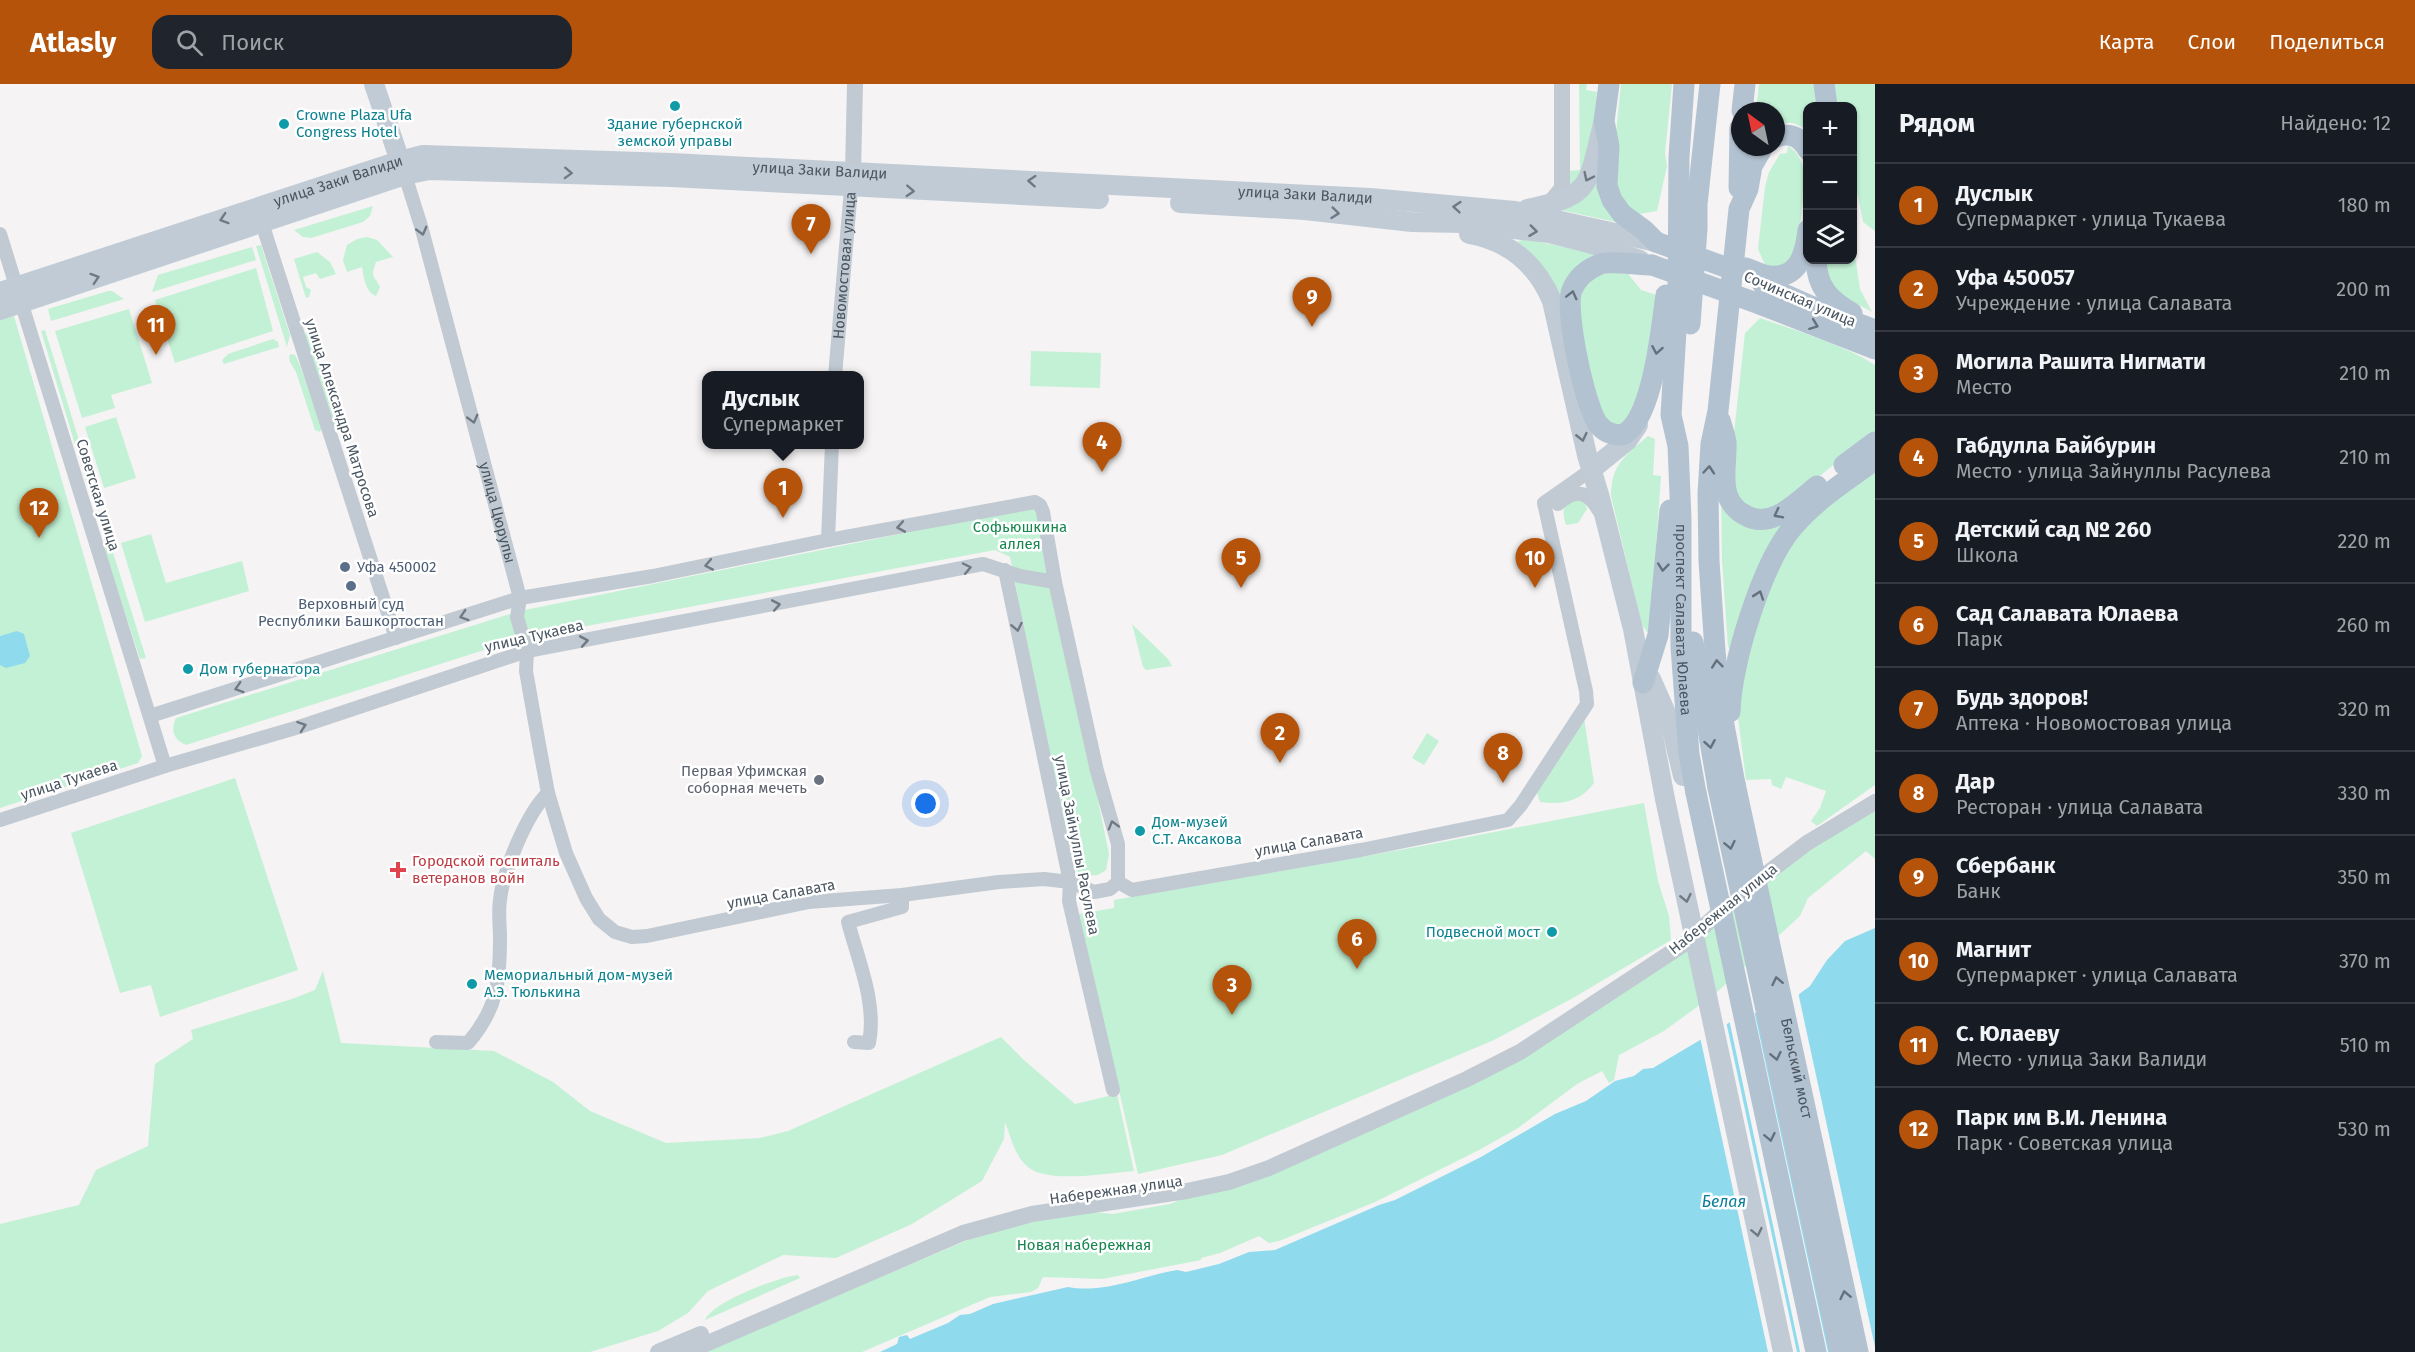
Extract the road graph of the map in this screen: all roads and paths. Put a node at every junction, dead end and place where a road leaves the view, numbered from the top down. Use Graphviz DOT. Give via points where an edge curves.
graph roads {
  1 [pos="374,84"];
  2 [pos="855,84"];
  3 [pos="1562,84"];
  4 [pos="1609,84"];
  5 [pos="1684,84"];
  6 [pos="1696,84"];
  7 [pos="1710,84"];
  8 [pos="1745,84"];
  9 [pos="1824,84"];
  10 [pos="1743,102"];
  11 [pos="1826,102"];
  12 [pos="1604,121"];
  13 [pos="1785,134"];
  14 [pos="1803,144"];
  15 [pos="1739,156"];
  16 [pos="1758,156"];
  17 [pos="402,168"];
  18 [pos="852,180"];
  19 [pos="1548,205"];
  20 [pos="1738,209"];
  21 [pos="1515,211"];
  22 [pos="259,215"];
  23 [pos="1678,215"];
  24 [pos="1412,222"];
  25 [pos="0,234"];
  26 [pos="1638,246"];
  27 [pos="1803,256"];
  28 [pos="1816,264"];
  29 [pos="1763,288"];
  30 [pos="13,294"];
  31 [pos="0,310"];
  32 [pos="1873,342"];
  33 [pos="835,371"];
  34 [pos="1718,411"];
  35 [pos="1640,419"];
  36 [pos="1875,441"];
  37 [pos="1678,446"];
  38 [pos="1619,448"];
  39 [pos="832,449"];
  40 [pos="1875,460"];
  41 [pos="1591,470"];
  42 [pos="1600,498"];
  43 [pos="1548,518"];
  44 [pos="1681,519"];
  45 [pos="828,540"];
  46 [pos="1612,540"];
  47 [pos="1005,570"];
  48 [pos="1055,582"];
  49 [pos="520,598"];
  50 [pos="396,638"];
  51 [pos="526,651"];
  52 [pos="1646,677"];
  53 [pos="150,716"];
  54 [pos="1730,754"];
  55 [pos="165,766"];
  56 [pos="1726,786"];
  57 [pos="548,793"];
  58 [pos="1691,793"];
  59 [pos="1875,802"];
  60 [pos="0,820"];
  61 [pos="1070,882"];
  62 [pos="1118,882"];
  63 [pos="902,895"];
  64 [pos="615,932"];
  65 [pos="1570,1018"];
  66 [pos="436,1042"];
  67 [pos="854,1042"];
  68 [pos="1113,1090"];
  69 [pos="657,1352"];
  70 [pos="687,1352"];
  71 [pos="1783,1352"];
  72 [pos="1816,1352"];
  73 [pos="1840,1352"];
  74 [pos="1858,1352"];
  1 -- 17 [label="main road, улица Цюрупы"];
  2 -- 18 [label="street, Новомостовая улица"];
  3 -- 19 [label="street" via="1562,188"];
  4 -- 12 [label="main road"];
  5 -- 23 [label="main road"];
  6 -- 23 [label="main road"];
  7 -- 37 [label="main road"];
  8 -- 10 [label="main road"];
  9 -- 11 [label="main road"];
  12 -- 19 [label="main road, one-way" via="1584,186 1573,196"];
  12 -- 26 [label="main road" via="1609,146 1607,186"];
  13 -- 14 [label="main road" via="1797,137"];
  15 -- 20 [label="main road"];
  16 -- 20 [label="main road"];
  17 -- 18 [label="main road, улица Заки Валиди"];
  17 -- 22 [label="main road, улица Заки Валиди"];
  17 -- 49 [label="street, улица Цюрупы, one-way"];
  21 -- 18 [label="main road, улица Заки Валиди, one-way" via="1370,198"];
  18 -- 24 [label="main road, улица Заки Валиди, one-way" via="1294,209"];
  18 -- 33 [label="street, Новомостовая улица"];
  19 -- 21 [label="main road"];
  20 -- 34 [label="main road"];
  21 -- 26 [label="main road, улица Заки Валиди" via="1556,218"];
  22 -- 30 [label="main road, улица Заки Валиди"];
  22 -- 50 [label="street, улица Александра Матросова"];
  23 -- 35 [label="main road, one-way" via="1653,372"];
  23 -- 37 [label="main road" via="1671,415"];
  24 -- 26 [label="main road, улица Заки Валиди, one-way" via="1463,223 1549,233 1589,243"];
  24 -- 41 [label="main road, one-way" via="1498,242 1512,249 1539,275 1555,312"];
  25 -- 30 [label="street, Советская улица"];
  26 -- 29 [label="main road, Сочинская улица, bridge" via="1725,267"];
  26 -- 29 [label="main road, bridge" via="1652,265"];
  35 -- 26 [label="main road, one-way" via="1622,435 1605,432 1597,423 1569,309 1571,291 1583,273 1601,263 1614,262"];
  27 -- 29 [label="main road" via="1792,270 1775,277"];
  28 -- 32 [label="main road" via="1828,298"];
  29 -- 32 [label="main road, Сочинская улица"];
  30 -- 31 [label="main road, улица Заки Валиди"];
  30 -- 53 [label="street, Советская улица"];
  36 -- 34 [label="main road, one-way" via="1784,512 1759,520 1740,512 1727,494 1726,440"];
  54 -- 34 [label="main road, one-way" via="1720,704 1709,561 1708,476"];
  35 -- 38 [label="main road" via="1633,435"];
  37 -- 44 [label="main road, проспект Салавата Юлаева"];
  37 -- 52 [label="main road, one-way" via="1658,635"];
  38 -- 41 [label="main road"];
  38 -- 42 [label="main road" via="1605,475"];
  39 -- 45 [label="street"];
  54 -- 40 [label="main road, one-way" via="1735,672 1769,564 1781,542 1810,509"];
  41 -- 42 [label="main road"];
  41 -- 43 [label="street, улица Салавата" via="1544,503"];
  42 -- 46 [label="main road"];
  43 -- 46 [label="street" via="1564,499 1585,494 1592,499"];
  43 -- 62 [label="street, улица Салавата" via="1587,704 1508,820 1132,890"];
  44 -- 56 [label="main road, one-way" via="1693,644"];
  44 -- 58 [label="main road, проспект Салавата Юлаева" via="1681,647"];
  48 -- 45 [label="street, one-way" via="1047,530 1040,505 1035,502"];
  45 -- 49 [label="street, one-way"];
  46 -- 52 [label="main road"];
  47 -- 48 [label="street, улица Тукаева"];
  51 -- 47 [label="street, улица Тукаева, one-way" via="983,564"];
  47 -- 61 [label="street, улица Зайнуллы Расулева, one-way"];
  62 -- 48 [label="street, one-way" via="1118,844 1097,771"];
  49 -- 50 [label="street, one-way"];
  49 -- 51 [label="street, улица Цюрупы" via="517,617"];
  50 -- 53 [label="street, one-way"];
  55 -- 51 [label="street, улица Тукаева, one-way" via="298,727"];
  51 -- 57 [label="street, улица Цюрупы"];
  52 -- 58 [label="main road" via="1670,722"];
  52 -- 71 [label="main road, one-way, bridge" via="1665,799"];
  53 -- 55 [label="street, Советская улица"];
  54 -- 56 [label="main road"];
  55 -- 60 [label="street, улица Тукаева"];
  56 -- 73 [label="main road, Бельский мост, one-way, bridge"];
  74 -- 56 [label="main road, Бельский мост, one-way, bridge"];
  57 -- 64 [label="street, улица Цюрупы" via="566,853 586,898"];
  57 -- 66 [label="street" via="533,812 502,887 495,1002 468,1043"];
  58 -- 72 [label="main road, one-way, bridge" via="1707,846"];
  59 -- 65 [label="street, Набережная улица" via="1807,843 1742,892 1687,942"];
  61 -- 62 [label="street, улица Салавата" via="1094,892 1110,889"];
  61 -- 63 [label="street, улица Салавата" via="1021,880"];
  61 -- 68 [label="street, улица Зайнуллы Расулева" via="1069,901"];
  63 -- 64 [label="street, улица Салавата" via="809,902 647,936"];
  63 -- 67 [label="street" via="902,907 848,922 867,989 871,1031 869,1043"];
  65 -- 69 [label="street, Набережная улица" via="1266,1158 1225,1172 1027,1203 982,1215"];
  65 -- 70 [label="street, Набережная улица" via="1520,1052 1467,1079 1269,1168 1187,1191 1032,1214 963,1233"];
}
